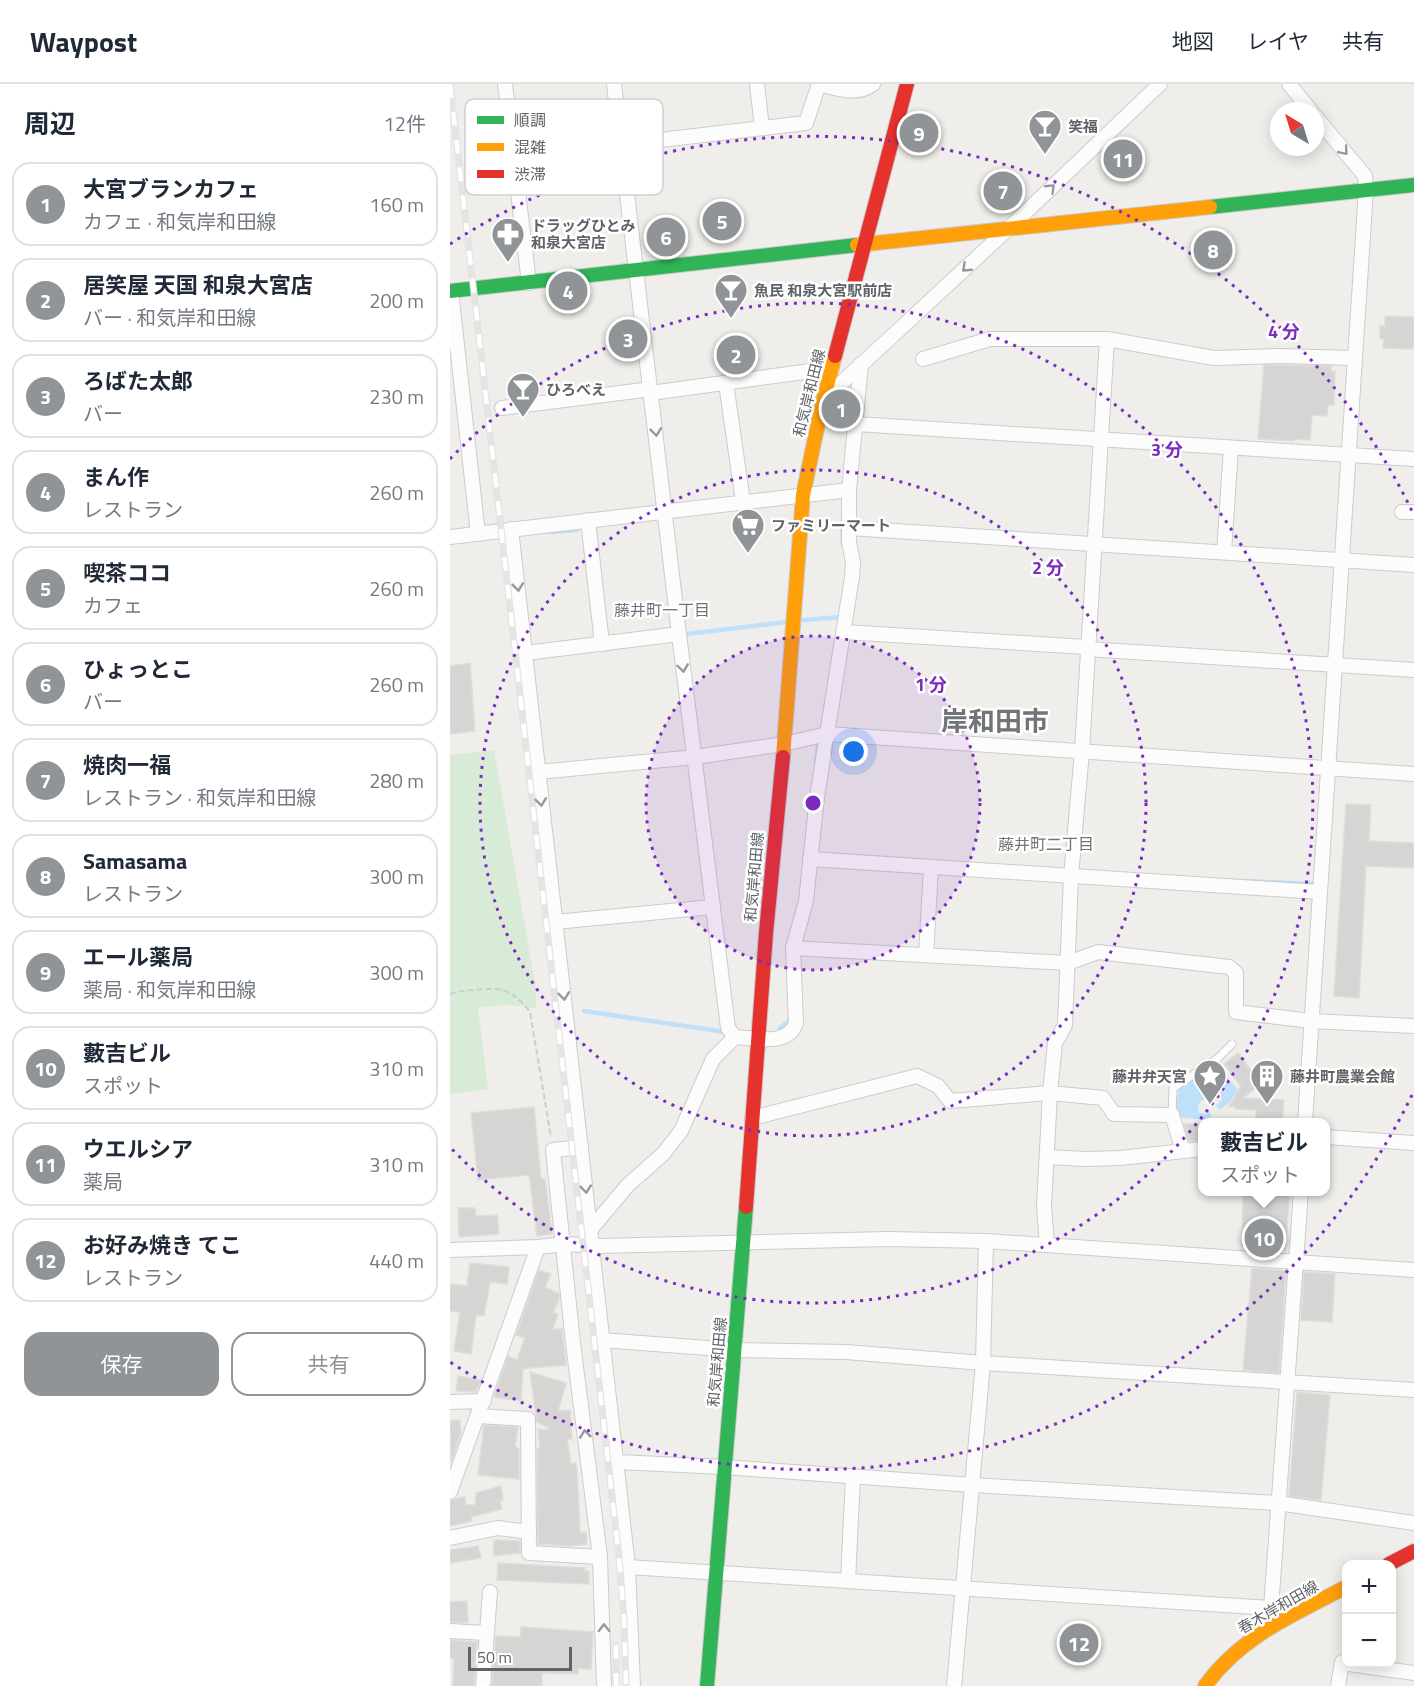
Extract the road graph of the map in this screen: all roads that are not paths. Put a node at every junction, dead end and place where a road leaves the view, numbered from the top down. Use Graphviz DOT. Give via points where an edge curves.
graph roads {
  1 [pos="505,84"];
  2 [pos="614,84"];
  3 [pos="758,84"];
  4 [pos="819,84"];
  5 [pos="873,84"];
  6 [pos="907,84"];
  7 [pos="1160,84"];
  8 [pos="1289,84"];
  9 [pos="507,99"];
  10 [pos="616,99"];
  11 [pos="1304,102"];
  12 [pos="1324,127"];
  13 [pos="762,128"];
  14 [pos="663,140"];
  15 [pos="1414,185"];
  16 [pos="1366,190"];
  17 [pos="519,195"];
  18 [pos="627,195"];
  19 [pos="1009,228"];
  20 [pos="865,244"];
  21 [pos="637,270"];
  22 [pos="529,283"];
  23 [pos="450,291"];
  24 [pos="1107,339"];
  25 [pos="1355,358"];
  26 [pos="923,360"];
  27 [pos="861,364"];
  28 [pos="832,368"];
  29 [pos="726,383"];
  30 [pos="651,391"];
  31 [pos="823,400"];
  32 [pos="502,408"];
  33 [pos="457,411"];
  34 [pos="856,424"];
  35 [pos="1100,439"];
  36 [pos="1231,448"];
  37 [pos="1348,456"];
  38 [pos="1414,459"];
  39 [pos="849,490"];
  40 [pos="803,495"];
  41 [pos="743,502"];
  42 [pos="665,511"];
  43 [pos="588,520"];
  44 [pos="849,528"];
  45 [pos="511,529"];
  46 [pos="478,534"];
  47 [pos="450,537"];
  48 [pos="1093,544"];
  49 [pos="1224,552"];
  50 [pos="1343,560"];
  51 [pos="1414,565"];
  52 [pos="844,632"];
  53 [pos="679,634"];
  54 [pos="602,644"];
  55 [pos="1087,648"];
  56 [pos="526,653"];
  57 [pos="1335,664"];
  58 [pos="1414,670"];
  59 [pos="827,734"];
  60 [pos="784,744"];
  61 [pos="1082,751"];
  62 [pos="695,757"];
  63 [pos="1328,768"];
  64 [pos="537,772"];
  65 [pos="1414,774"];
  66 [pos="810,859"];
  67 [pos="931,868"];
  68 [pos="1071,877"];
  69 [pos="1319,892"];
  70 [pos="712,907"];
  71 [pos="555,922"];
  72 [pos="793,948"];
  73 [pos="926,955"];
  74 [pos="1068,963"];
  75 [pos="1311,1021"];
  76 [pos="1414,1026"];
  77 [pos="735,1036"];
  78 [pos="758,1038"];
  79 [pos="1232,1044"];
  80 [pos="1050,1094"];
  81 [pos="1172,1115"];
  82 [pos="752,1118"];
  83 [pos="1305,1118"];
  84 [pos="1330,1137"];
  85 [pos="1414,1143"];
  86 [pos="581,1147"];
  87 [pos="1198,1150"];
  88 [pos="1183,1151"];
  89 [pos="1047,1157"];
  90 [pos="1301,1196"];
  91 [pos="590,1230"];
  92 [pos="986,1241"];
  93 [pos="743,1243"];
  94 [pos="564,1244"];
  95 [pos="1047,1245"];
  96 [pos="592,1246"];
  97 [pos="538,1247"];
  98 [pos="450,1250"];
  99 [pos="1296,1262"];
  100 [pos="1414,1270"];
  101 [pos="601,1340"];
  102 [pos="734,1350"];
  103 [pos="983,1363"];
  104 [pos="1286,1382"];
  105 [pos="1414,1390"];
  106 [pos="484,1401"];
  107 [pos="450,1402"];
  108 [pos="478,1416"];
  109 [pos="616,1462"];
  110 [pos="724,1467"];
  111 [pos="853,1476"];
  112 [pos="973,1485"];
  113 [pos="450,1492"];
  114 [pos="1278,1503"];
  115 [pos="1414,1523"];
  116 [pos="528,1532"];
  117 [pos="450,1538"];
  118 [pos="1414,1551"];
  119 [pos="600,1557"];
  120 [pos="1396,1560"];
  121 [pos="628,1567"];
  122 [pos="716,1572"];
  123 [pos="848,1581"];
  124 [pos="963,1588"];
  125 [pos="1342,1590"];
  126 [pos="490,1592"];
  127 [pos="1271,1608"];
  128 [pos="1273,1625"];
  129 [pos="450,1631"];
  130 [pos="486,1633"];
  131 [pos="1342,1662"];
  132 [pos="1381,1668"];
  133 [pos="1414,1673"];
  134 [pos="483,1686"];
  135 [pos="604,1686"];
  136 [pos="633,1686"];
  137 [pos="707,1686"];
  138 [pos="954,1686"];
  139 [pos="1204,1686"];
  140 [pos="1338,1686"];
  1 -- 9 [label="street"];
  2 -- 10 [label="street"];
  3 -- 13 [label="street"];
  4 -- 5 [label="street" via="857,92"];
  4 -- 13 [label="street" via="806,123"];
  6 -- 20 [label="main road, 和気岸和田線"];
  19 -- 7 [label="street, one-way"];
  8 -- 11 [label="street"];
  12 -- 16 [label="street, one-way" via="1365,176"];
  13 -- 14 [label="street"];
  15 -- 16 [label="main road"];
  16 -- 19 [label="main road"];
  16 -- 25 [label="street"];
  17 -- 22 [label="street"];
  18 -- 21 [label="street"];
  19 -- 20 [label="main road"];
  19 -- 27 [label="street, one-way"];
  20 -- 21 [label="main road"];
  20 -- 28 [label="main road, 和気岸和田線"];
  21 -- 22 [label="main road"];
  21 -- 30 [label="street"];
  22 -- 23 [label="main road"];
  23 -- 33 [label="street"];
  24 -- 25 [label="street" via="1214,358"];
  24 -- 26 [label="street" via="990,339"];
  24 -- 35 [label="street"];
  25 -- 37 [label="street"];
  27 -- 31 [label="street"];
  27 -- 34 [label="street"];
  28 -- 29 [label="street"];
  28 -- 31 [label="main road, 和気岸和田線"];
  29 -- 30 [label="street"];
  29 -- 41 [label="street"];
  30 -- 32 [label="street"];
  30 -- 42 [label="street, one-way"];
  31 -- 40 [label="main road, 和気岸和田線"];
  33 -- 46 [label="street"];
  34 -- 35 [label="street"];
  34 -- 39 [label="street"];
  35 -- 36 [label="street"];
  35 -- 48 [label="street"];
  36 -- 37 [label="street"];
  36 -- 49 [label="street"];
  37 -- 38 [label="street"];
  37 -- 50 [label="street"];
  39 -- 40 [label="street"];
  39 -- 44 [label="street"];
  40 -- 41 [label="street"];
  40 -- 60 [label="main road, 和気岸和田線"];
  41 -- 42 [label="street"];
  42 -- 43 [label="street"];
  42 -- 53 [label="street"];
  43 -- 45 [label="street"];
  43 -- 54 [label="street"];
  44 -- 48 [label="street"];
  44 -- 52 [label="street" via="853,562"];
  45 -- 46 [label="street"];
  45 -- 56 [label="street, one-way"];
  46 -- 47 [label="street"];
  48 -- 49 [label="street"];
  48 -- 55 [label="street"];
  49 -- 50 [label="street"];
  50 -- 51 [label="street"];
  50 -- 57 [label="street"];
  52 -- 55 [label="street"];
  52 -- 59 [label="street"];
  53 -- 54 [label="street"];
  53 -- 62 [label="street, one-way"];
  54 -- 56 [label="street"];
  55 -- 57 [label="street"];
  55 -- 61 [label="street"];
  56 -- 64 [label="street"];
  57 -- 58 [label="street"];
  57 -- 63 [label="street"];
  59 -- 60 [label="street"];
  59 -- 61 [label="street"];
  59 -- 66 [label="street"];
  60 -- 62 [label="street"];
  60 -- 78 [label="main road, 和気岸和田線"];
  61 -- 63 [label="street"];
  61 -- 68 [label="street"];
  62 -- 64 [label="street"];
  62 -- 70 [label="street"];
  63 -- 65 [label="street"];
  63 -- 69 [label="street"];
  64 -- 71 [label="street, one-way"];
  66 -- 67 [label="street"];
  66 -- 72 [label="street" via="806,901"];
  67 -- 68 [label="street"];
  67 -- 73 [label="street"];
  68 -- 69 [label="street"];
  68 -- 74 [label="street"];
  69 -- 75 [label="street"];
  70 -- 71 [label="street"];
  70 -- 77 [label="street" via="728,1028"];
  71 -- 86 [label="street, one-way"];
  72 -- 73 [label="street"];
  72 -- 78 [label="street" via="796,1023 781,1039"];
  73 -- 74 [label="street"];
  74 -- 75 [label="street" via="1098,952 1229,967 1236,973 1236,1012"];
  74 -- 80 [label="street" via="1065,1025 1055,1043"];
  75 -- 76 [label="street"];
  75 -- 83 [label="street"];
  77 -- 78 [label="street"];
  77 -- 91 [label="street" via="713,1059 681,1131"];
  78 -- 82 [label="main road, 和気岸和田線"];
  79 -- 81 [label="lane" via="1173,1088"];
  80 -- 81 [label="street" via="1103,1098 1114,1114"];
  80 -- 82 [label="street" via="950,1101 938,1086 917,1076"];
  80 -- 89 [label="street"];
  81 -- 88 [label="street"];
  82 -- 93 [label="main road, 和気岸和田線"];
  84 -- 85 [label="street"];
  86 -- 91 [label="street, one-way"];
  86 -- 94 [label="street" via="553,1150"];
  87 -- 88 [label="street"];
  88 -- 89 [label="street" via="1120,1158"];
  89 -- 95 [label="street"];
  90 -- 99 [label="street"];
  91 -- 96 [label="street"];
  92 -- 93 [label="street"];
  92 -- 95 [label="street"];
  92 -- 103 [label="street"];
  93 -- 96 [label="street"];
  93 -- 102 [label="main road, 和気岸和田線"];
  94 -- 96 [label="street"];
  94 -- 97 [label="street"];
  119 -- 94 [label="street, one-way"];
  95 -- 99 [label="street"];
  96 -- 101 [label="street"];
  97 -- 98 [label="street"];
  97 -- 106 [label="street"];
  99 -- 100 [label="street"];
  99 -- 104 [label="street"];
  101 -- 102 [label="street"];
  101 -- 109 [label="street"];
  102 -- 103 [label="street" via="846,1352"];
  102 -- 110 [label="main road, 和気岸和田線"];
  103 -- 104 [label="street"];
  103 -- 112 [label="street"];
  104 -- 105 [label="street"];
  104 -- 114 [label="street"];
  106 -- 107 [label="street"];
  106 -- 108 [label="street"];
  108 -- 113 [label="street"];
  108 -- 116 [label="street" via="528,1419"];
  109 -- 110 [label="street"];
  109 -- 121 [label="street"];
  110 -- 111 [label="street"];
  110 -- 122 [label="main road, 和気岸和田線"];
  111 -- 112 [label="street"];
  111 -- 123 [label="street"];
  112 -- 114 [label="street"];
  112 -- 124 [label="street"];
  114 -- 115 [label="street"];
  114 -- 127 [label="street"];
  116 -- 117 [label="street" via="498,1528"];
  116 -- 119 [label="street" via="529,1553"];
  118 -- 120 [label="main road"];
  135 -- 119 [label="street, one-way"];
  121 -- 122 [label="street"];
  121 -- 136 [label="street"];
  122 -- 123 [label="street"];
  122 -- 137 [label="main road, 和気岸和田線"];
  123 -- 124 [label="street"];
  124 -- 127 [label="street"];
  124 -- 138 [label="street"];
  125 -- 128 [label="main road, 春木岸和田線"];
  126 -- 130 [label="street"];
  127 -- 128 [label="street"];
  128 -- 139 [label="main road, 春木岸和田線" via="1228,1656"];
  129 -- 130 [label="street"];
  130 -- 134 [label="street"];
  131 -- 140 [label="street"];
  132 -- 133 [label="street"];
}
